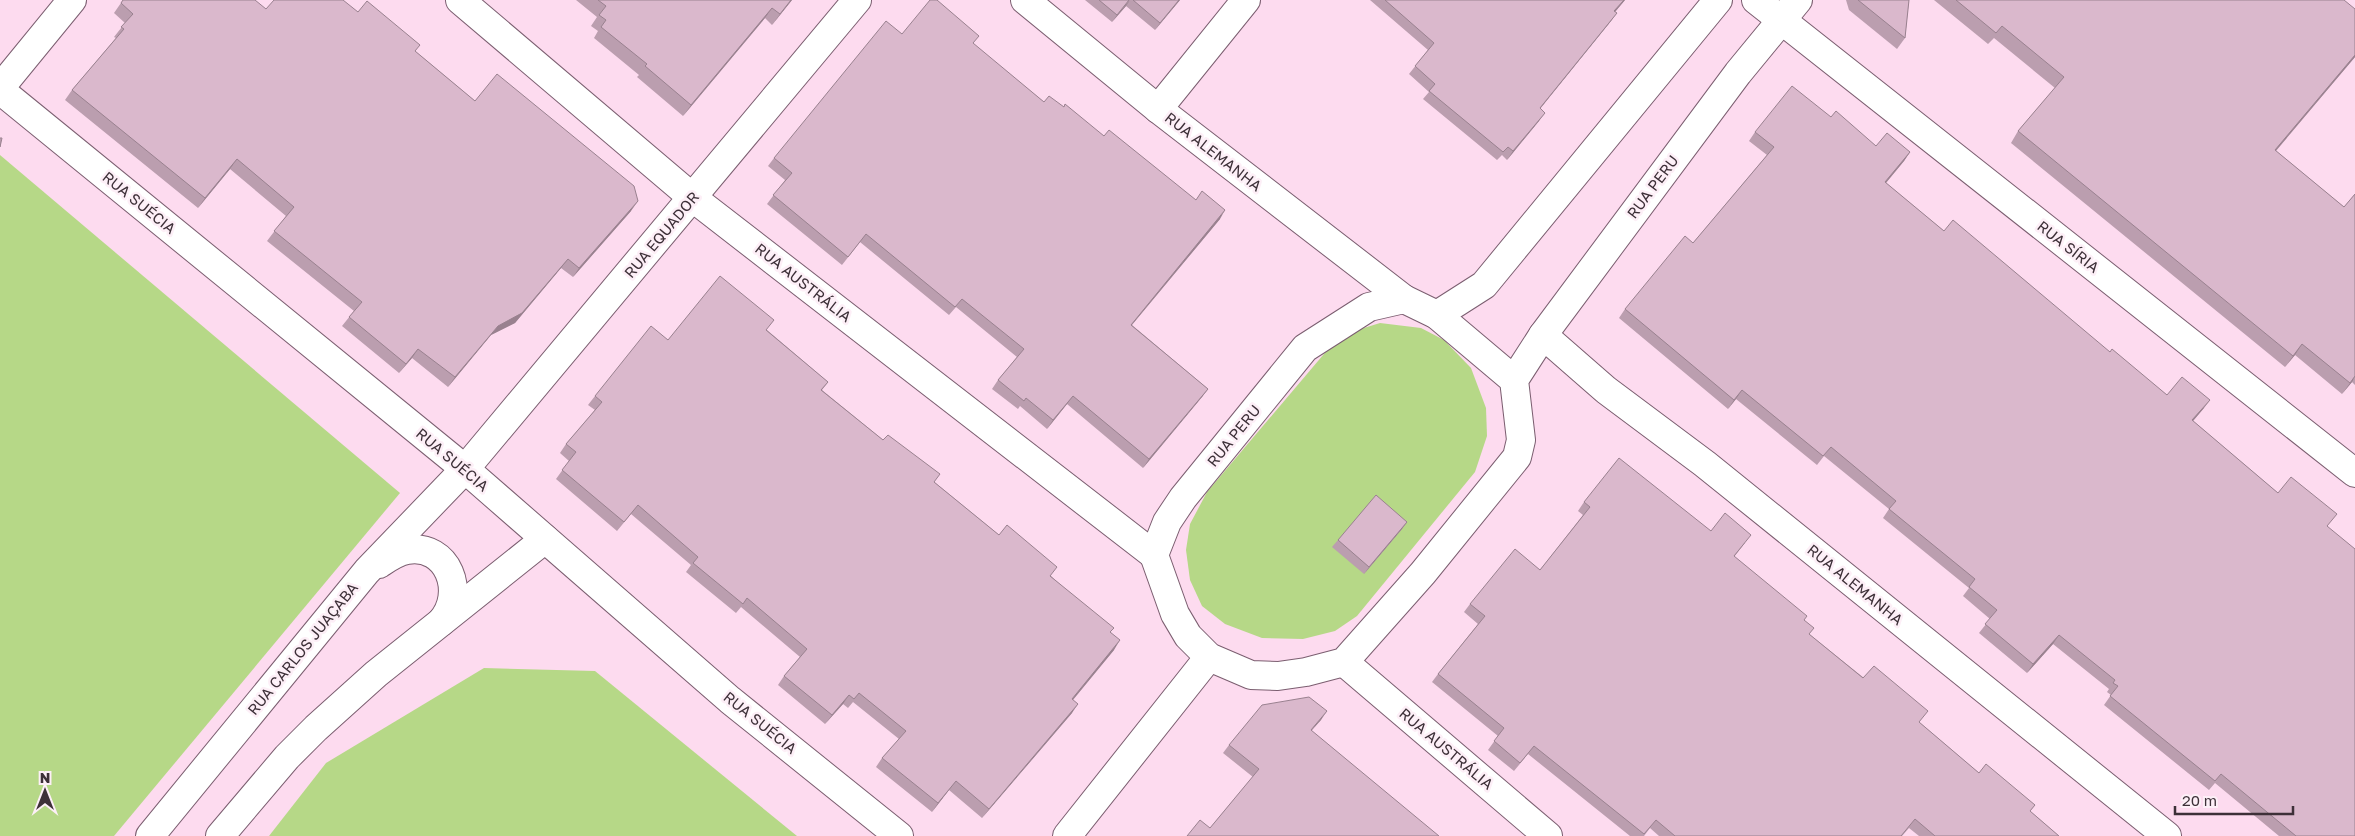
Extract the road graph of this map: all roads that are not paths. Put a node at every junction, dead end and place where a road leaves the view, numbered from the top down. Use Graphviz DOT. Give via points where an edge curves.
graph roads {
  1 [pos="72,0"];
  2 [pos="460,0"];
  3 [pos="857,0"];
  4 [pos="1026,0"];
  5 [pos="1246,0"];
  6 [pos="1718,0"];
  7 [pos="1756,0"];
  8 [pos="1798,0"];
  9 [pos="1781,21"];
  10 [pos="0,89"];
  11 [pos="1158,109"];
  12 [pos="693,198"];
  13 [pos="1404,299"];
  14 [pos="1437,315"];
  15 [pos="1543,335"];
  16 [pos="1514,380"];
  17 [pos="465,469"];
  18 [pos="2355,473"];
  19 [pos="545,539"];
  20 [pos="1154,555"];
  21 [pos="367,571"];
  22 [pos="438,625"];
  23 [pos="1209,657"];
  24 [pos="1344,662"];
  25 [pos="150,836"];
  26 [pos="220,836"];
  27 [pos="899,836"];
  28 [pos="1066,836"];
  29 [pos="1548,836"];
  30 [pos="2167,836"];
  1 -- 10 [label="street"];
  2 -- 12 [label="street, RUA AUSTRÁLIA"];
  3 -- 12 [label="street, RUA EQUADOR"];
  4 -- 11 [label="street, RUA ALEMANHA"];
  5 -- 11 [label="street"];
  6 -- 14 [label="street" via="1484,285"];
  7 -- 9 [label="street, RUA SÍRIA"];
  8 -- 9 [label="street, RUA PERU"];
  9 -- 15 [label="street, RUA PERU" via="1738,73"];
  9 -- 18 [label="street, RUA SÍRIA"];
  10 -- 17 [label="street, RUA SUÉCIA"];
  11 -- 13 [label="street, RUA ALEMANHA"];
  12 -- 17 [label="street, RUA EQUADOR"];
  12 -- 20 [label="street, RUA AUSTRÁLIA"];
  13 -- 14 [label="street"];
  13 -- 20 [label="street, RUA PERU" via="1369,307 1305,348 1183,498 1167,522"];
  14 -- 16 [label="street"];
  15 -- 16 [label="street, RUA PERU"];
  15 -- 30 [label="street, RUA ALEMANHA" via="1606,390 1705,464"];
  16 -- 24 [label="street" via="1521,440 1517,457 1424,573"];
  17 -- 19 [label="street, RUA SUÉCIA"];
  17 -- 21 [label="street, RUA CARLOS JUAÇABA"];
  19 -- 22 [label="street"];
  19 -- 27 [label="street, RUA SUÉCIA" via="730,700"];
  20 -- 23 [label="street" via="1175,614 1188,636"];
  21 -- 22 [label="street" via="394,554 409,550 425,552 438,559 454,584 454,599 449,614"];
  21 -- 25 [label="street, RUA CARLOS JUAÇABA"];
  22 -- 26 [label="street" via="376,674 286,757"];
  23 -- 24 [label="street" via="1251,675 1278,676"];
  23 -- 28 [label="street"];
  24 -- 29 [label="street, RUA AUSTRÁLIA"];
}
